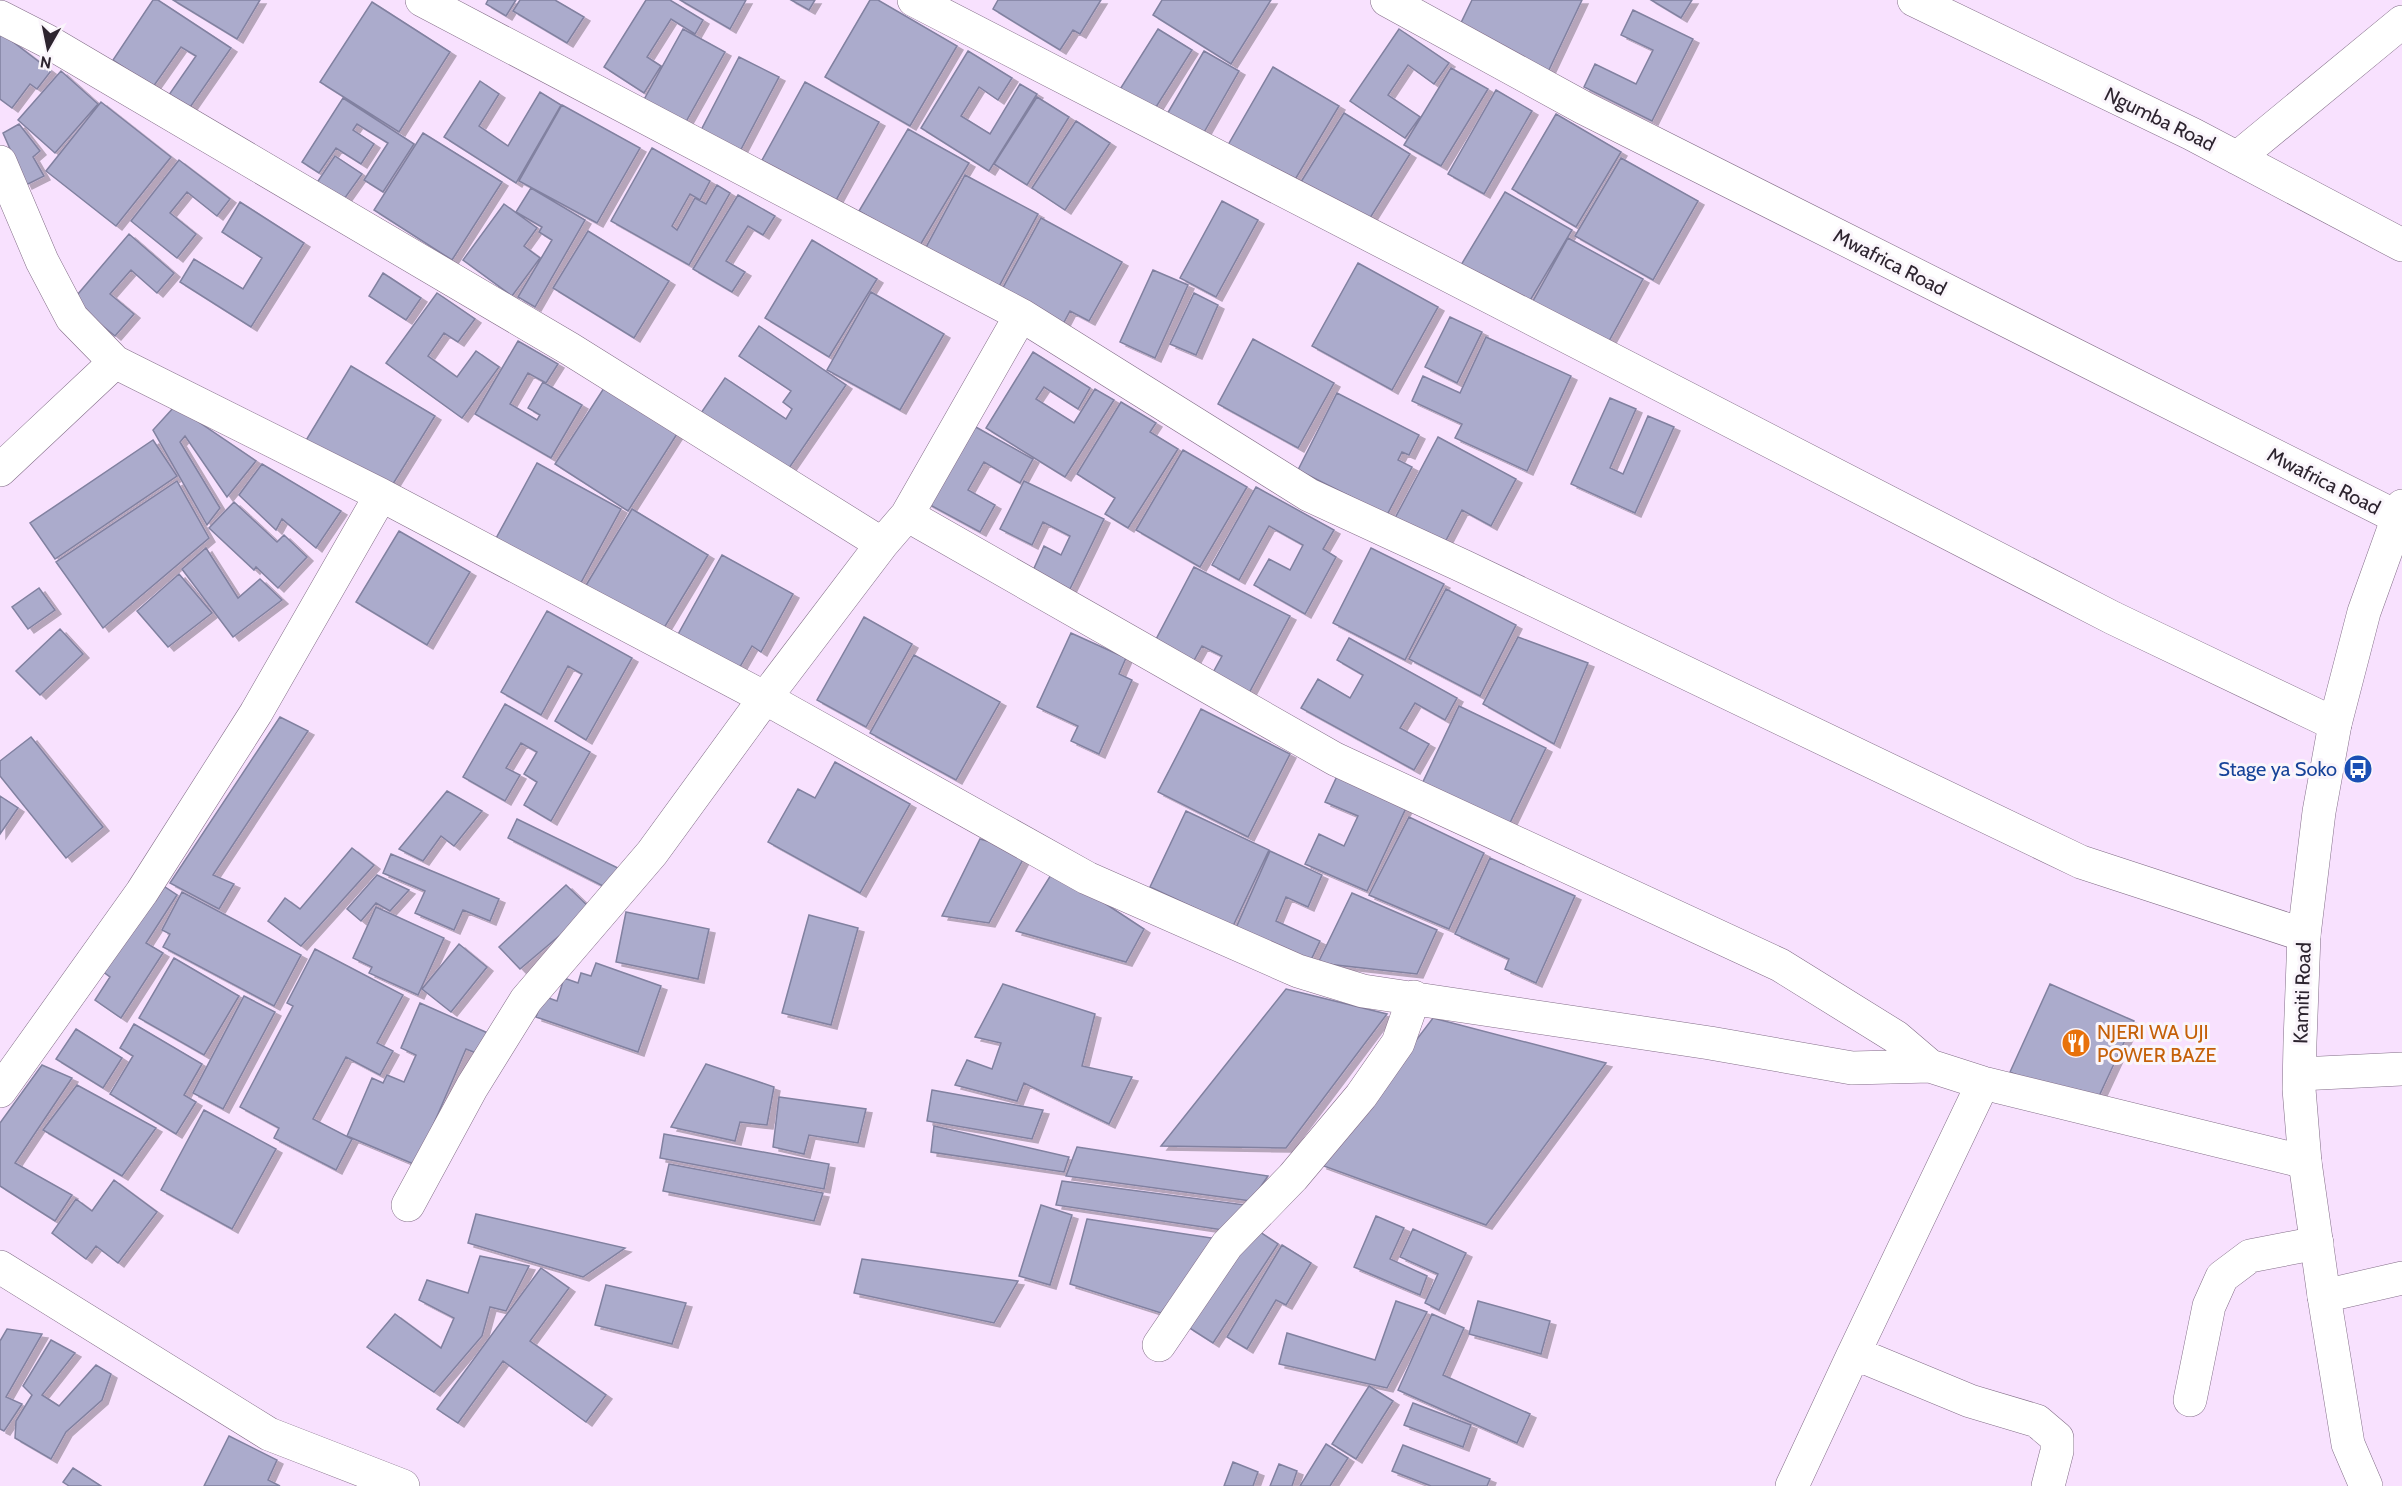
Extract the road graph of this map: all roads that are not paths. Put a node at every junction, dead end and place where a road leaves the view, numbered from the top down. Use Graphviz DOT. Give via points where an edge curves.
graph roads {
  1 [pos="422,0"];
  2 [pos="914,0"];
  3 [pos="1387,0"];
  4 [pos="1914,0"];
  5 [pos="0,17"];
  6 [pos="2402,22"];
  7 [pos="2237,158"];
  8 [pos="0,162"];
  9 [pos="2402,245"];
  10 [pos="1021,315"];
  11 [pos="115,363"];
  12 [pos="0,470"];
  13 [pos="381,495"];
  14 [pos="2400,512"];
  15 [pos="907,515"];
  16 [pos="882,544"];
  17 [pos="765,698"];
  18 [pos="2335,723"];
  19 [pos="2304,935"];
  20 [pos="1414,997"];
  21 [pos="1930,1066"];
  22 [pos="2402,1069"];
  23 [pos="2300,1074"];
  24 [pos="1983,1083"];
  25 [pos="0,1091"];
  26 [pos="2305,1162"];
  27 [pos="408,1205"];
  28 [pos="2317,1243"];
  29 [pos="0,1267"];
  30 [pos="2402,1278"];
  31 [pos="2324,1296"];
  32 [pos="1159,1345"];
  33 [pos="1854,1353"];
  34 [pos="2190,1400"];
  35 [pos="403,1486"];
  36 [pos="1792,1486"];
  37 [pos="2048,1486"];
  38 [pos="2366,1486"];
  1 -- 10 [label="street"];
  2 -- 18 [label="street" via="2113,618"];
  3 -- 14 [label="street, Mwafrica Road" via="1584,108"];
  4 -- 7 [label="street, Ngumba Road"];
  5 -- 16 [label="street" via="570,349"];
  6 -- 7 [label="street"];
  7 -- 9 [label="street, Ngumba Road"];
  8 -- 11 [label="street" via="42,261 72,318"];
  10 -- 15 [label="street"];
  10 -- 19 [label="street" via="1310,495 2081,862"];
  11 -- 12 [label="street"];
  11 -- 13 [label="street"];
  13 -- 17 [label="street"];
  13 -- 25 [label="street" via="256,713 142,892"];
  14 -- 18 [label="street, Kamiti Road" via="2364,612"];
  15 -- 16 [label="street"];
  15 -- 21 [label="street" via="1335,759 1780,965 1896,1037"];
  16 -- 17 [label="street"];
  17 -- 20 [label="street" via="1087,878 1298,971 1363,991"];
  17 -- 27 [label="street" via="652,853 525,1000"];
  18 -- 19 [label="street, Kamiti Road"];
  19 -- 23 [label="street, Kamiti Road"];
  20 -- 21 [label="street" via="1852,1068"];
  20 -- 32 [label="street" via="1398,1043 1361,1096 1293,1177 1227,1245"];
  21 -- 24 [label="street"];
  22 -- 23 [label="street"];
  23 -- 26 [label="street, Kamiti Road"];
  24 -- 26 [label="street"];
  24 -- 33 [label="street"];
  26 -- 28 [label="street, Kamiti Road"];
  28 -- 31 [label="street, Kamiti Road"];
  28 -- 34 [label="street" via="2250,1256 2222,1277 2209,1306"];
  29 -- 35 [label="street" via="269,1434"];
  30 -- 31 [label="street"];
  31 -- 38 [label="street, Kamiti Road" via="2348,1444"];
  33 -- 36 [label="street"];
  33 -- 37 [label="street" via="1970,1401 2037,1421 2057,1438"];
}
